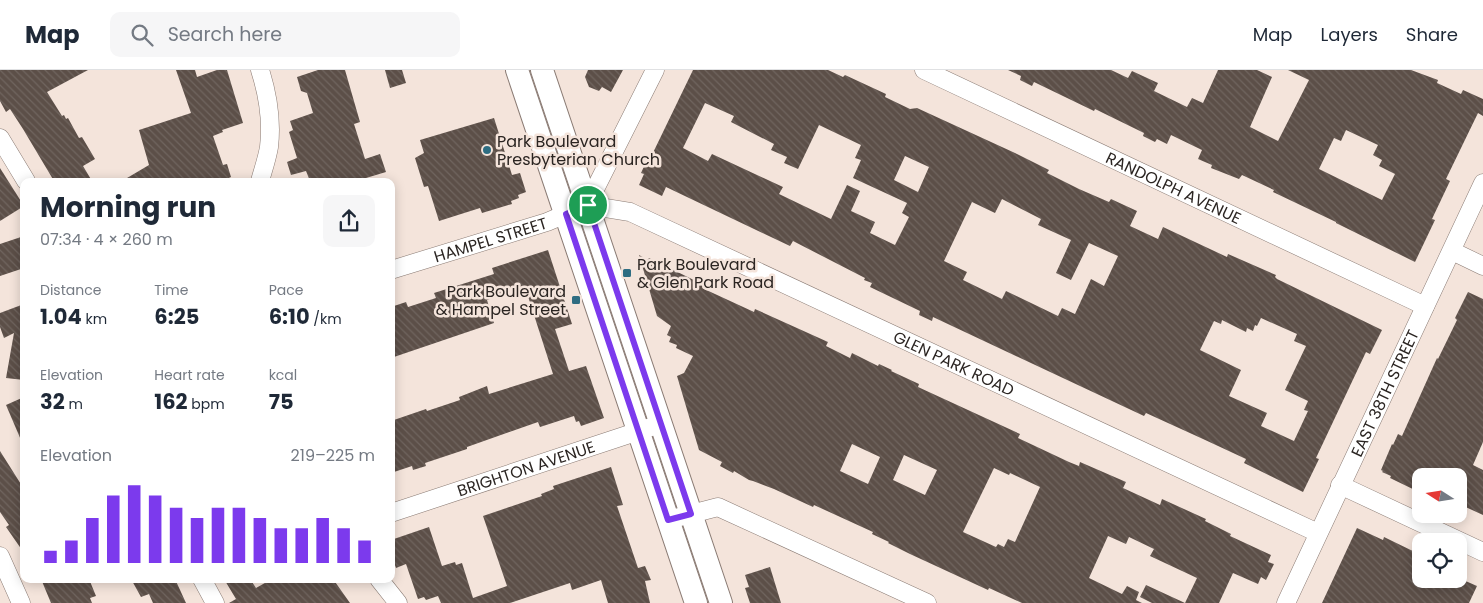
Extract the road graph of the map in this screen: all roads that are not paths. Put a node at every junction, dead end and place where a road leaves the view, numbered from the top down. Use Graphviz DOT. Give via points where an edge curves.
graph roads {
  1 [pos="260,70"];
  2 [pos="516,70"];
  3 [pos="542,70"];
  4 [pos="655,70"];
  5 [pos="924,70"];
  6 [pos="0,138"];
  7 [pos="24,178"];
  8 [pos="261,178"];
  9 [pos="1483,183"];
  10 [pos="588,205"];
  11 [pos="566,214"];
  12 [pos="1452,251"];
  13 [pos="1483,266"];
  14 [pos="395,269"];
  15 [pos="1425,306"];
  16 [pos="661,424"];
  17 [pos="638,431"];
  18 [pos="1340,485"];
  19 [pos="395,512"];
  20 [pos="691,514"];
  21 [pos="668,520"];
  22 [pos="1318,533"];
  23 [pos="1483,552"];
  24 [pos="0,556"];
  25 [pos="204,583"];
  26 [pos="382,583"];
  27 [pos="21,603"];
  28 [pos="215,603"];
  29 [pos="398,603"];
  30 [pos="696,603"];
  31 [pos="721,603"];
  32 [pos="928,603"];
  33 [pos="1286,603"];
  1 -- 8 [label="street" via="267,91 270,118 269,149"];
  2 -- 11 [label="main road"];
  3 -- 10 [label="main road"];
  4 -- 10 [label="street"];
  5 -- 15 [label="street, RANDOLPH AVENUE"];
  6 -- 7 [label="street"];
  9 -- 12 [label="street, EAST 38TH STREET"];
  10 -- 11 [label="street, HAMPEL STREET"];
  10 -- 16 [label="main road"];
  10 -- 22 [label="street, GLEN PARK ROAD" via="630,212"];
  11 -- 14 [label="street, HAMPEL STREET"];
  11 -- 17 [label="main road"];
  12 -- 13 [label="street"];
  12 -- 15 [label="street, EAST 38TH STREET"];
  15 -- 18 [label="street, EAST 38TH STREET"];
  16 -- 17 [label="street, BRIGHTON AVENUE"];
  16 -- 20 [label="main road"];
  17 -- 19 [label="street, BRIGHTON AVENUE"];
  17 -- 21 [label="main road"];
  18 -- 22 [label="street, EAST 38TH STREET"];
  18 -- 23 [label="street"];
  20 -- 21 [label="street"];
  20 -- 31 [label="main road"];
  20 -- 32 [label="street" via="718,507"];
  21 -- 30 [label="main road"];
  22 -- 33 [label="street, EAST 38TH STREET"];
  24 -- 27 [label="street"];
  25 -- 28 [label="street"];
  26 -- 29 [label="street"];
}
